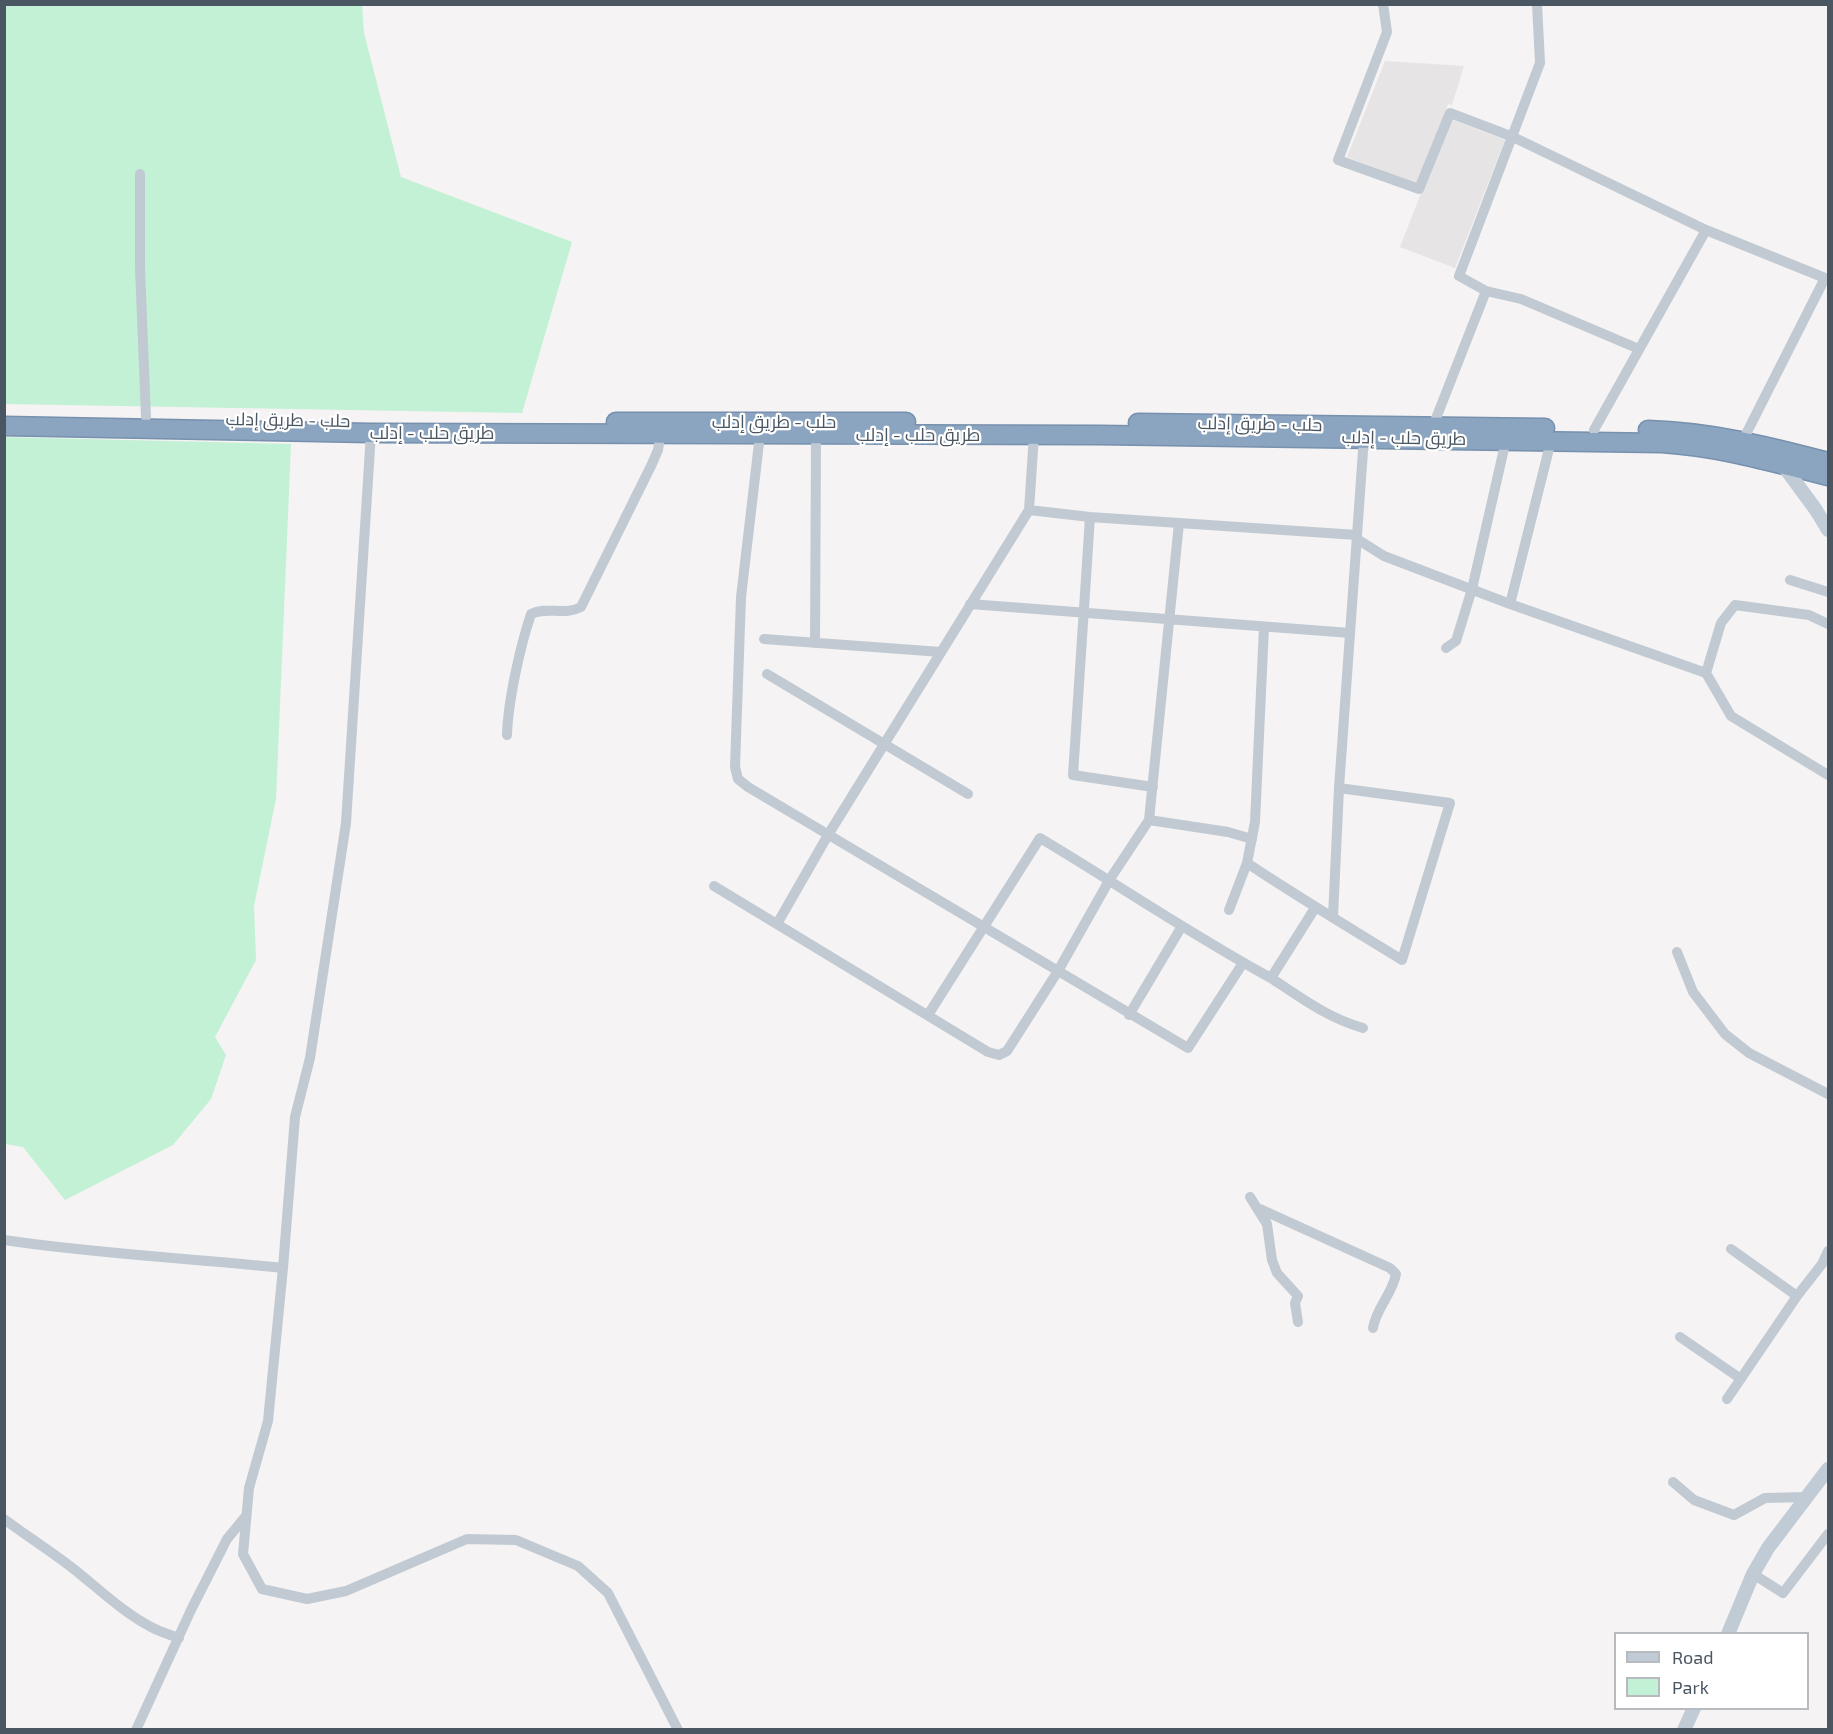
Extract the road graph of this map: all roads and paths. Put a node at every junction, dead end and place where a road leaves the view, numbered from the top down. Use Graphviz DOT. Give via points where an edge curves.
graph roads {
  1 [pos="1383,4"];
  2 [pos="1537,4"];
  3 [pos="1513,137"];
  4 [pos="140,174"];
  5 [pos="1706,230"];
  6 [pos="1827,279"];
  7 [pos="1486,291"];
  8 [pos="1639,349"];
  9 [pos="4,414"];
  10 [pos="146,417"];
  11 [pos="4,426"];
  12 [pos="1434,426"];
  13 [pos="372,427"];
  14 [pos="660,428"];
  15 [pos="1594,429"];
  16 [pos="1034,430"];
  17 [pos="1364,437"];
  18 [pos="1506,440"];
  19 [pos="1743,440"];
  20 [pos="1551,441"];
  21 [pos="759,442"];
  22 [pos="816,442"];
  23 [pos="1828,462"];
  24 [pos="1783,465"];
  25 [pos="1828,476"];
  26 [pos="1029,510"];
  27 [pos="1090,517"];
  28 [pos="1179,524"];
  29 [pos="1828,530"];
  30 [pos="1357,537"];
  31 [pos="1790,580"];
  32 [pos="1472,589"];
  33 [pos="1828,592"];
  34 [pos="970,604"];
  35 [pos="1510,604"];
  36 [pos="1083,613"];
  37 [pos="1169,619"];
  38 [pos="1828,624"];
  39 [pos="1264,627"];
  40 [pos="1350,633"];
  41 [pos="764,639"];
  42 [pos="815,643"];
  43 [pos="1446,648"];
  44 [pos="941,652"];
  45 [pos="1706,673"];
  46 [pos="767,674"];
  47 [pos="507,735"];
  48 [pos="884,744"];
  49 [pos="1828,775"];
  50 [pos="1153,787"];
  51 [pos="1339,788"];
  52 [pos="968,794"];
  53 [pos="1149,820"];
  54 [pos="828,834"];
  55 [pos="1252,839"];
  56 [pos="1246,863"];
  57 [pos="1110,879"];
  58 [pos="714,886"];
  59 [pos="1315,908"];
  60 [pos="1229,910"];
  61 [pos="1333,917"];
  62 [pos="777,924"];
  63 [pos="984,927"];
  64 [pos="1182,927"];
  65 [pos="1677,952"];
  66 [pos="1243,963"];
  67 [pos="1058,971"];
  68 [pos="1271,978"];
  69 [pos="928,1015"];
  70 [pos="1129,1015"];
  71 [pos="1363,1028"];
  72 [pos="1828,1095"];
  73 [pos="1250,1197"];
  74 [pos="1260,1209"];
  75 [pos="4,1240"];
  76 [pos="1731,1249"];
  77 [pos="1828,1251"];
  78 [pos="283,1268"];
  79 [pos="1797,1296"];
  80 [pos="1298,1322"];
  81 [pos="1373,1328"];
  82 [pos="1680,1337"];
  83 [pos="1741,1379"];
  84 [pos="1727,1399"];
  85 [pos="1828,1469"];
  86 [pos="1673,1482"];
  87 [pos="1807,1497"];
  88 [pos="246,1516"];
  89 [pos="4,1519"];
  90 [pos="1828,1534"];
  91 [pos="1754,1574"];
  92 [pos="1729,1632"];
  93 [pos="179,1638"];
  94 [pos="1693,1710"];
  95 [pos="136,1730"];
  96 [pos="678,1730"];
  97 [pos="1684,1730"];
  1 -- 3 [label="street" via="1387,32 1338,160 1419,189 1450,113"];
  2 -- 3 [label="street" via="1540,63"];
  3 -- 5 [label="street"];
  3 -- 7 [label="street" via="1459,276"];
  4 -- 10 [label="street"];
  5 -- 6 [label="street"];
  5 -- 8 [label="street"];
  6 -- 19 [label="street"];
  7 -- 8 [label="street" via="1521,299"];
  7 -- 12 [label="street"];
  8 -- 15 [label="street"];
  9 -- 10 [label="highway, حلب - طريق إدلب"];
  10 -- 13 [label="highway, حلب - طريق إدلب"];
  11 -- 13 [label="highway, طريق حلب - إدلب"];
  12 -- 15 [label="highway, حلب - طريق إدلب"];
  12 -- 16 [label="highway, حلب - طريق إدلب" via="1205,423"];
  13 -- 14 [label="highway, طريق حلب - إدلب"];
  13 -- 78 [label="street" via="346,823 310,1058 295,1117"];
  14 -- 16 [label="highway, طريق حلب - إدلب"];
  14 -- 47 [label="street" via="658,450 651,466 581,607 573,612 539,610 531,614 507,718"];
  15 -- 19 [label="highway, حلب - طريق إدلب" via="1677,431"];
  16 -- 17 [label="highway, طريق حلب - إدلب"];
  16 -- 26 [label="street"];
  17 -- 18 [label="highway, طريق حلب - إدلب"];
  17 -- 30 [label="street"];
  18 -- 20 [label="highway, طريق حلب - إدلب"];
  18 -- 32 [label="street"];
  19 -- 23 [label="highway, حلب - طريق إدلب"];
  20 -- 24 [label="highway, طريق حلب - إدلب" via="1701,446"];
  20 -- 35 [label="street"];
  21 -- 54 [label="street" via="741,597 735,767 738,779 747,787"];
  22 -- 42 [label="street"];
  24 -- 25 [label="highway, طريق حلب - إدلب"];
  24 -- 29 [label="street"];
  26 -- 27 [label="street"];
  26 -- 34 [label="street"];
  27 -- 28 [label="street"];
  27 -- 36 [label="street"];
  28 -- 30 [label="street"];
  28 -- 37 [label="street"];
  30 -- 32 [label="street" via="1384,556"];
  30 -- 40 [label="street"];
  31 -- 33 [label="street"];
  32 -- 35 [label="street"];
  32 -- 43 [label="street" via="1456,641"];
  34 -- 36 [label="street"];
  34 -- 44 [label="street"];
  35 -- 45 [label="street"];
  36 -- 37 [label="street"];
  36 -- 50 [label="street" via="1073,775"];
  37 -- 39 [label="street"];
  37 -- 50 [label="street"];
  38 -- 45 [label="street" via="1809,615 1735,605 1721,623"];
  39 -- 40 [label="street"];
  39 -- 55 [label="street"];
  40 -- 51 [label="street"];
  41 -- 42 [label="street"];
  42 -- 44 [label="street"];
  44 -- 48 [label="street"];
  45 -- 49 [label="street" via="1731,716"];
  46 -- 48 [label="street"];
  48 -- 52 [label="street"];
  48 -- 54 [label="street"];
  50 -- 53 [label="street"];
  51 -- 61 [label="street"];
  51 -- 61 [label="street" via="1450,803 1402,960"];
  53 -- 55 [label="street"];
  53 -- 57 [label="street"];
  54 -- 62 [label="street"];
  54 -- 63 [label="street"];
  55 -- 56 [label="street"];
  56 -- 59 [label="street"];
  56 -- 60 [label="street"];
  57 -- 63 [label="street" via="1040,838"];
  57 -- 64 [label="street"];
  57 -- 67 [label="street"];
  58 -- 62 [label="street"];
  59 -- 61 [label="street"];
  59 -- 68 [label="street"];
  62 -- 69 [label="street"];
  63 -- 67 [label="street"];
  63 -- 69 [label="street"];
  64 -- 66 [label="street"];
  64 -- 70 [label="street"];
  65 -- 72 [label="street" via="1693,992 1725,1034 1749,1053"];
  66 -- 68 [label="street"];
  66 -- 70 [label="street" via="1188,1048"];
  67 -- 69 [label="street" via="1007,1051 999,1055"];
  67 -- 70 [label="street"];
  68 -- 71 [label="street" via="1328,1016"];
  73 -- 74 [label="street"];
  74 -- 80 [label="street" via="1268,1224 1277,1273 1298,1296"];
  74 -- 81 [label="street" via="1396,1274"];
  75 -- 78 [label="street"];
  76 -- 79 [label="street"];
  77 -- 79 [label="street"];
  78 -- 88 [label="street" via="268,1421 249,1488"];
  79 -- 83 [label="street"];
  82 -- 83 [label="street"];
  83 -- 84 [label="street"];
  85 -- 87 [label="street"];
  86 -- 87 [label="street" via="1694,1500 1734,1515 1765,1498"];
  87 -- 91 [label="street" via="1768,1548"];
  88 -- 93 [label="street" via="227,1539"];
  88 -- 96 [label="street" via="243,1554 262,1589 307,1599 346,1590 467,1539 516,1540 578,1566 608,1593"];
  89 -- 93 [label="street" via="136,1618"];
  90 -- 91 [label="street" via="1783,1593"];
  91 -- 92 [label="street"];
  93 -- 95 [label="street"];
  94 -- 97 [label="street"];
}
